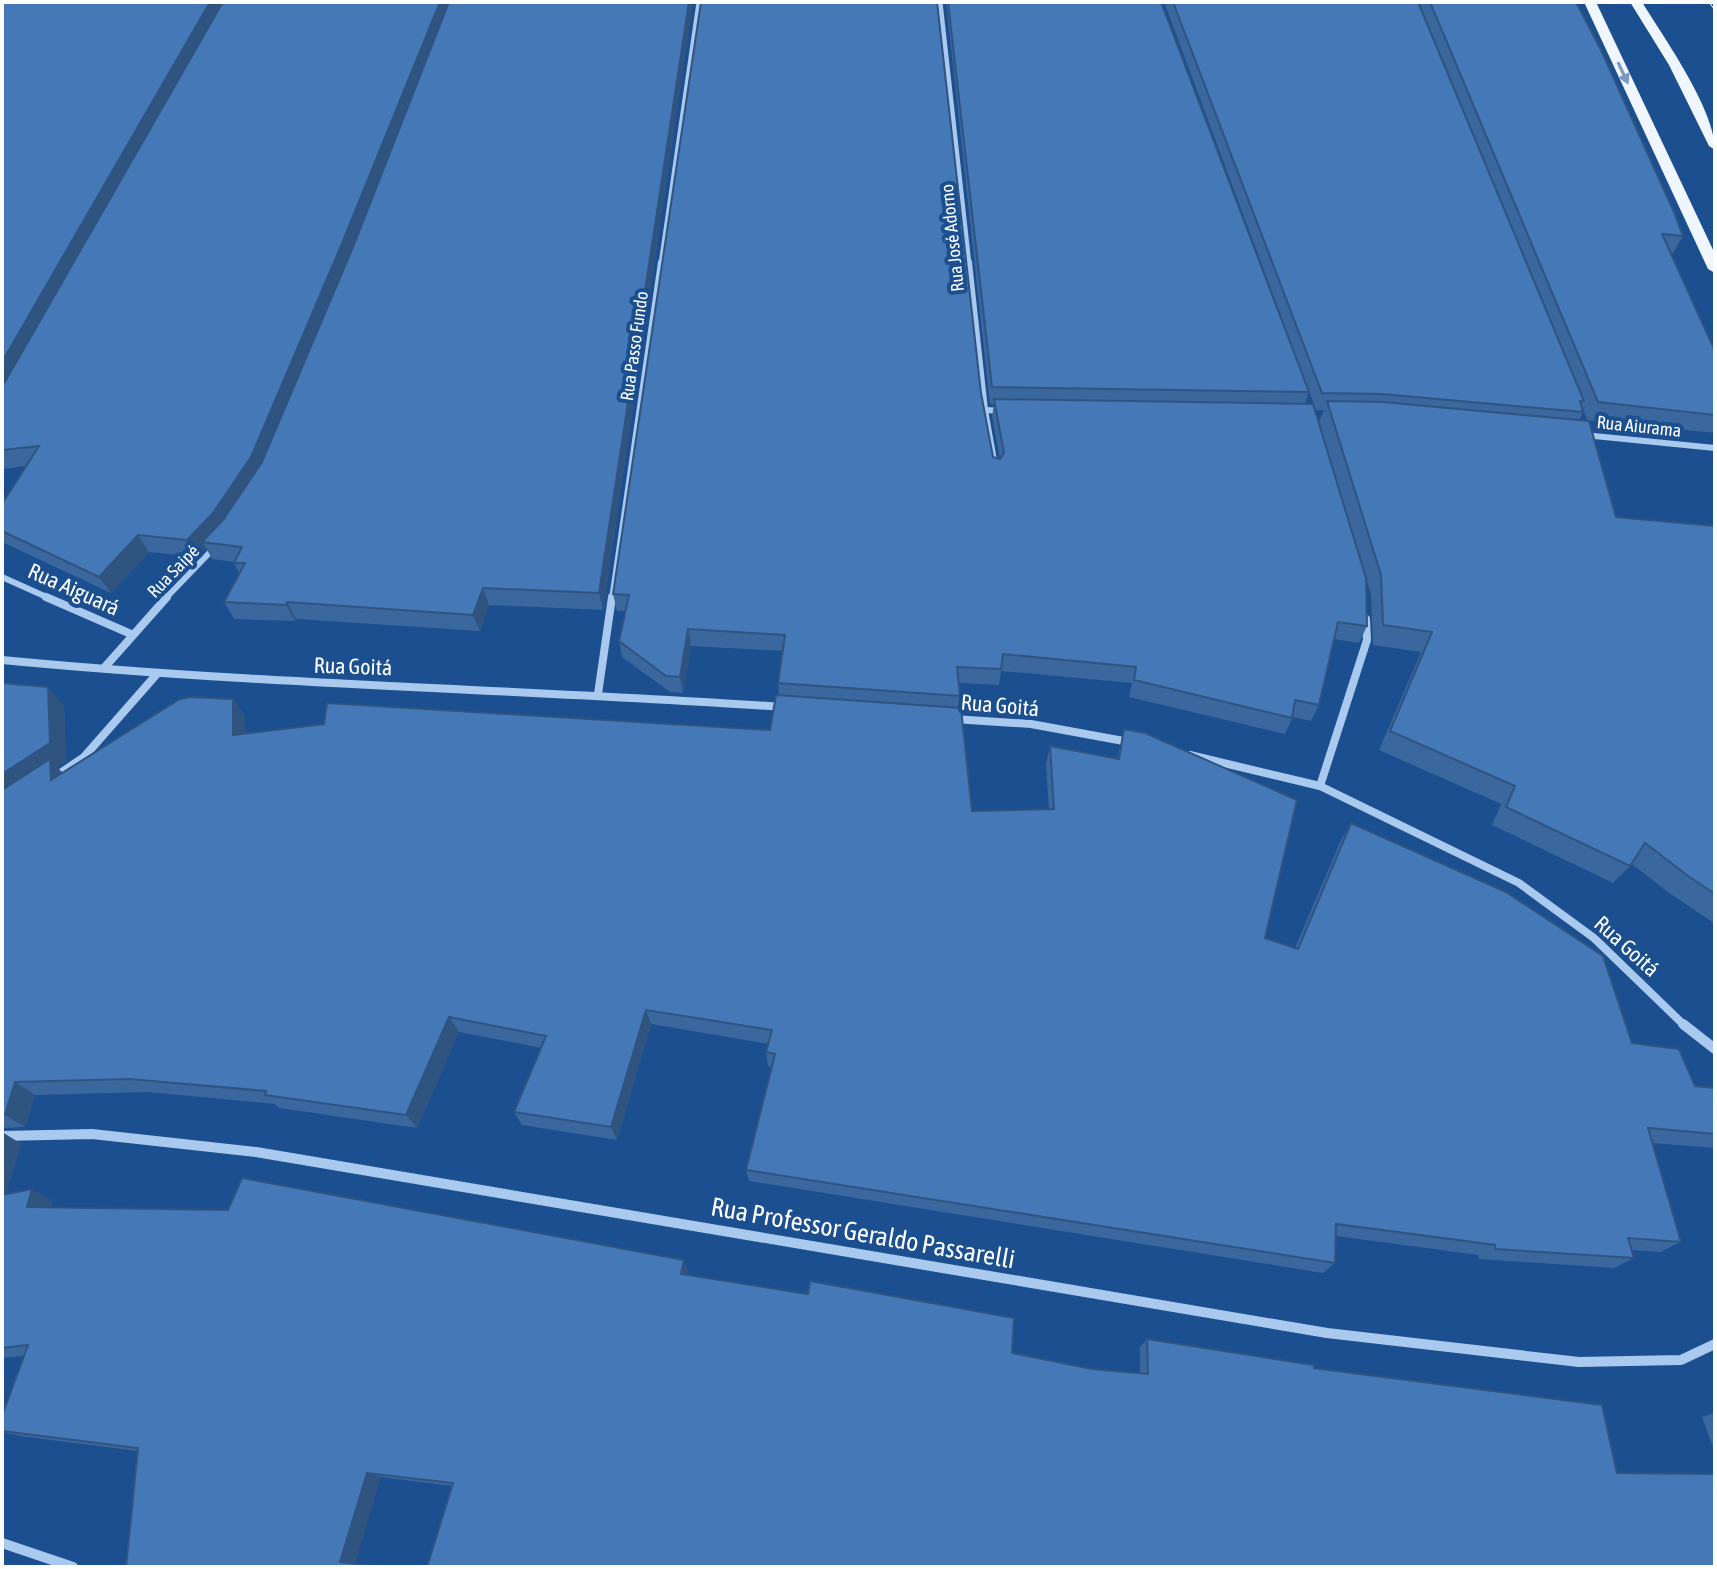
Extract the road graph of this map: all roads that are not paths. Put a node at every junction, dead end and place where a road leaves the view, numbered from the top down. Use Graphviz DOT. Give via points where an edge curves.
graph roads {
  1 [pos="699,2"];
  2 [pos="940,2"];
  3 [pos="1590,2"];
  4 [pos="1636,2"];
  5 [pos="1715,146"];
  6 [pos="1715,269"];
  7 [pos="985,410"];
  8 [pos="1016,411"];
  9 [pos="1581,421"];
  10 [pos="1572,434"];
  11 [pos="1587,435"];
  12 [pos="1715,448"];
  13 [pos="996,471"];
  14 [pos="217,545"];
  15 [pos="2,577"];
  16 [pos="1366,615"];
  17 [pos="131,634"];
  18 [pos="2,660"];
  19 [pos="104,668"];
  20 [pos="156,675"];
  21 [pos="598,694"];
  22 [pos="799,708"];
  23 [pos="938,718"];
  24 [pos="1141,744"];
  25 [pos="1186,754"];
  26 [pos="50,781"];
  27 [pos="1320,786"];
  28 [pos="1715,1049"];
  29 [pos="2,1136"];
  30 [pos="1715,1344"];
  31 [pos="2,1543"];
  32 [pos="73,1567"];
  1 -- 21 [label="street, Rua Passo Fundo"];
  2 -- 7 [label="street, Rua José Adorno"];
  3 -- 6 [label="main road, one-way"];
  4 -- 5 [label="main road"];
  7 -- 8 [label="street"];
  7 -- 13 [label="street, Rua José Adorno"];
  9 -- 11 [label="street"];
  10 -- 11 [label="street, Rua Aiurama"];
  11 -- 12 [label="street, Rua Aiurama"];
  14 -- 17 [label="street, Rua Saipé"];
  15 -- 17 [label="street, Rua Aiguará"];
  16 -- 27 [label="street" via="1367,640"];
  17 -- 19 [label="street, Rua Saipé"];
  18 -- 19 [label="street, Rua Goitá"];
  19 -- 20 [label="street, Rua Goitá"];
  20 -- 21 [label="street, Rua Goitá"];
  20 -- 26 [label="street" via="84,757"];
  21 -- 22 [label="street, Rua Goitá"];
  23 -- 24 [label="street, Rua Goitá" via="1031,724"];
  25 -- 27 [label="street, Rua Goitá"];
  27 -- 28 [label="street, Rua Goitá" via="1519,883 1594,938"];
  29 -- 30 [label="street, Rua Professor Geraldo Passarelli" via="92,1134 256,1152 1327,1333 1579,1362 1681,1360"];
  31 -- 32 [label="street"];
}
